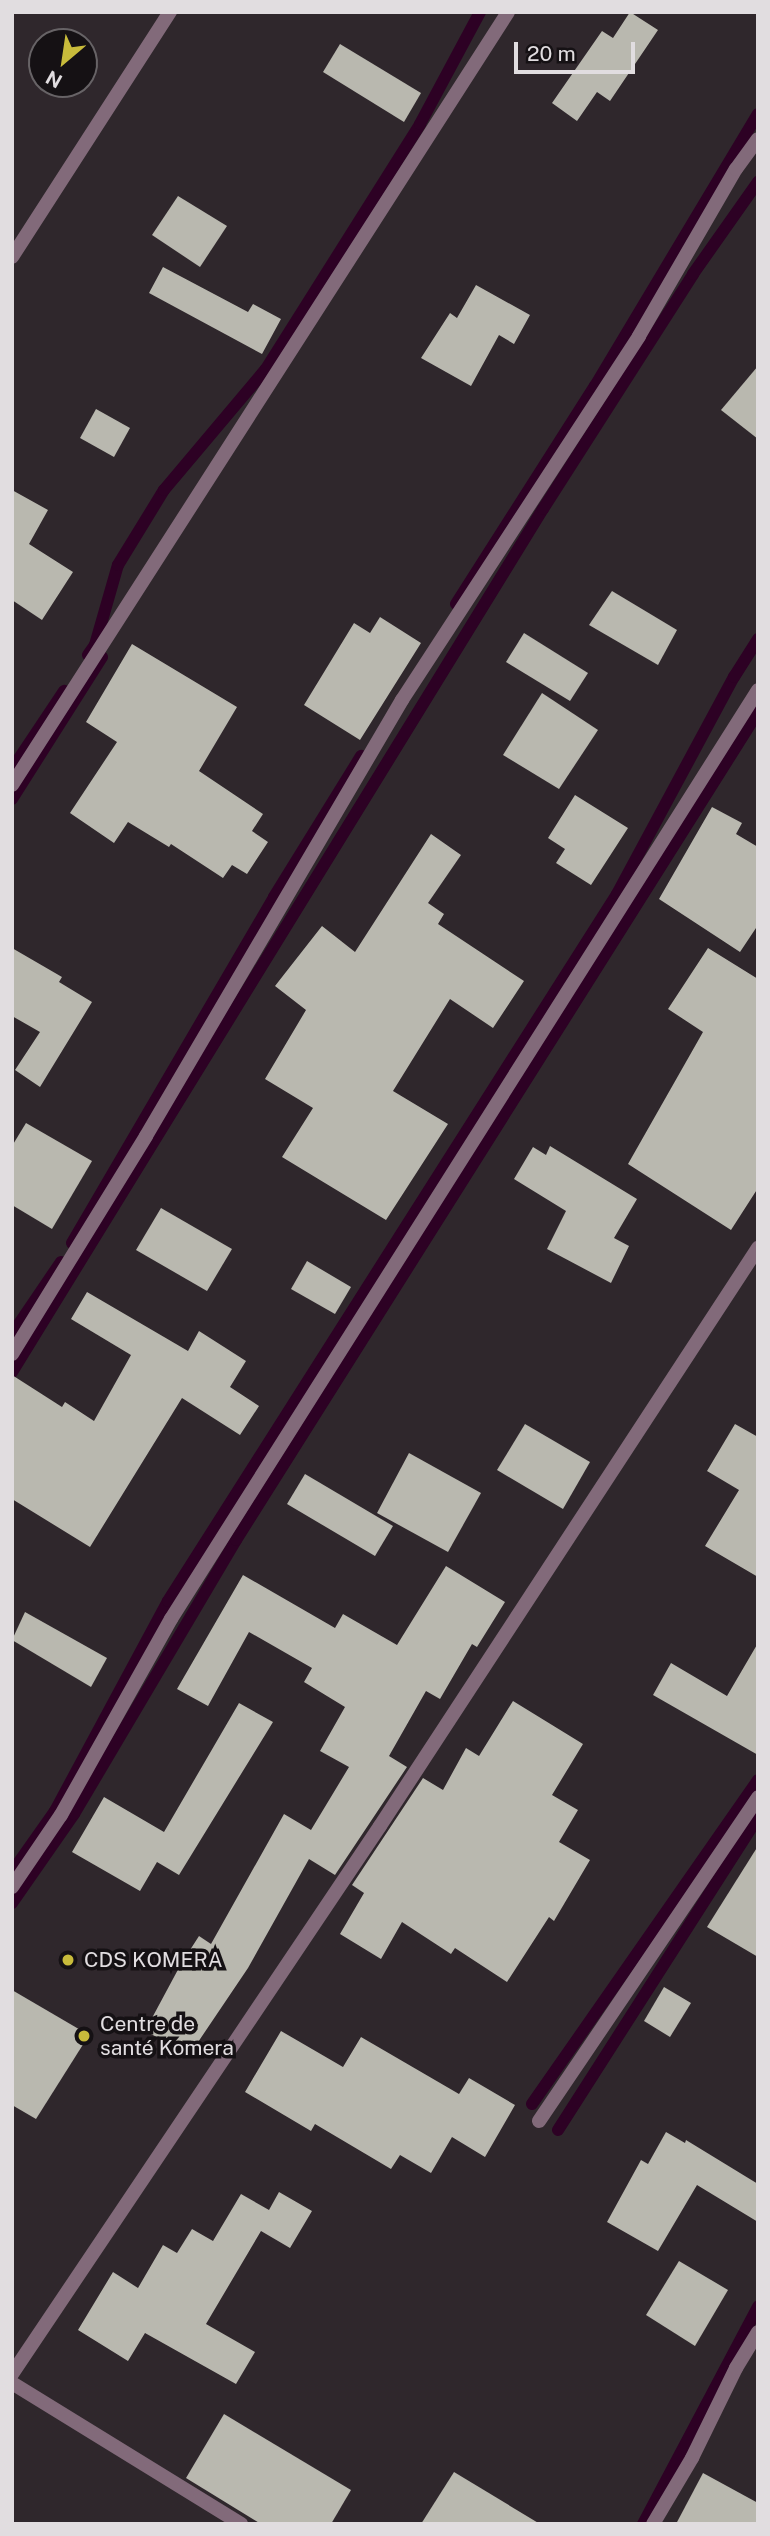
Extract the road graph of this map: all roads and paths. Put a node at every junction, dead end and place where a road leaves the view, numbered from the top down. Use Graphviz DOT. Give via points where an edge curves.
graph roads {
  1 [pos="170,12"];
  2 [pos="508,12"];
  3 [pos="758,139"];
  4 [pos="12,257"];
  5 [pos="758,690"];
  6 [pos="12,785"];
  7 [pos="758,1248"];
  8 [pos="12,1353"];
  9 [pos="758,1797"];
  10 [pos="12,1887"];
  11 [pos="539,2121"];
  12 [pos="758,2332"];
  13 [pos="12,2374"];
  14 [pos="12,2383"];
  15 [pos="242,2524"];
  16 [pos="653,2524"];
  1 -- 4 [label="street"];
  2 -- 6 [label="street"];
  3 -- 8 [label="street" via="639,336 402,700 146,1136"];
  5 -- 10 [label="street" via="171,1619 61,1815"];
  7 -- 13 [label="street" via="380,1826"];
  9 -- 11 [label="street"];
  12 -- 16 [label="street"];
  14 -- 15 [label="street"];
}
